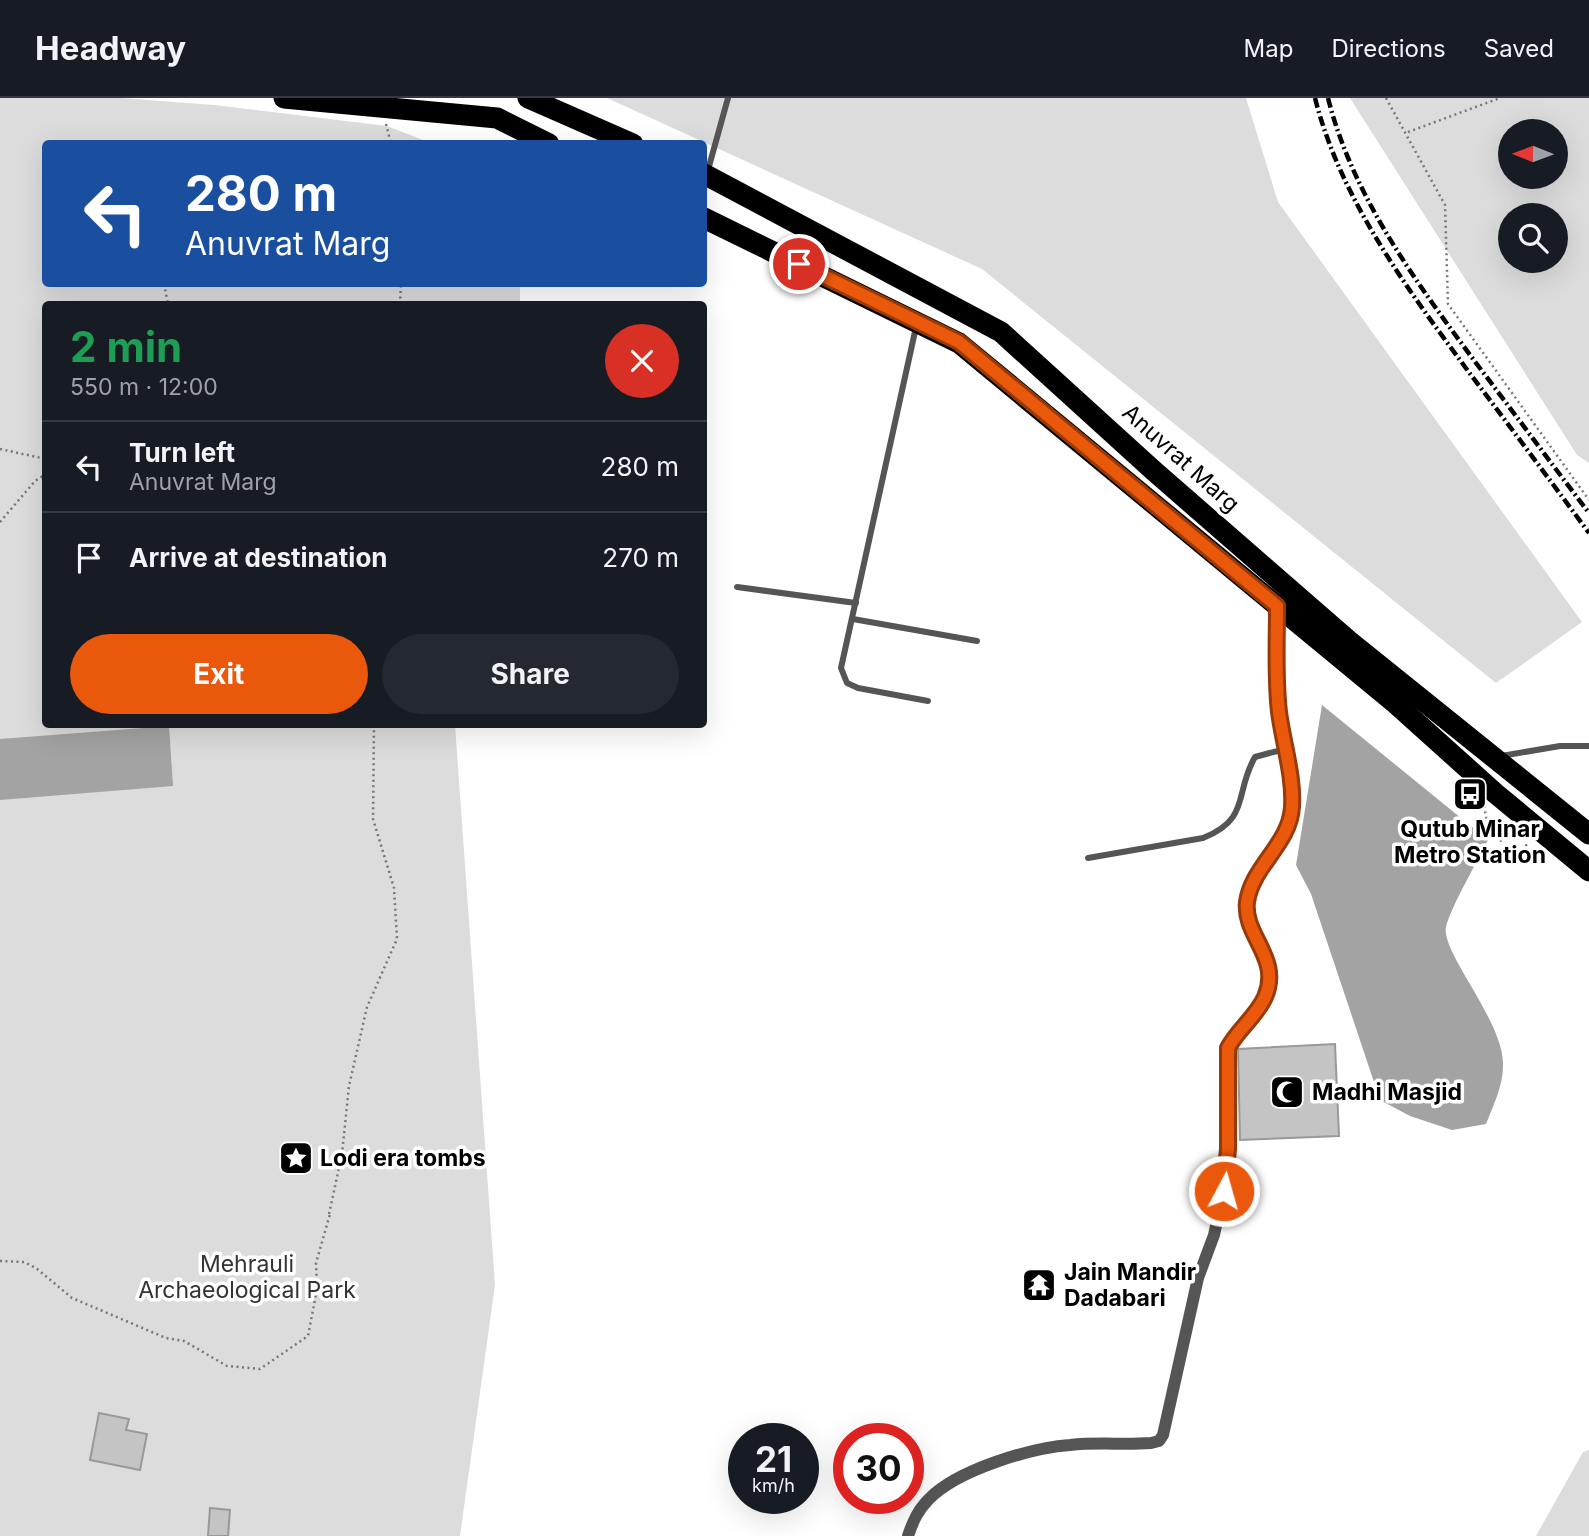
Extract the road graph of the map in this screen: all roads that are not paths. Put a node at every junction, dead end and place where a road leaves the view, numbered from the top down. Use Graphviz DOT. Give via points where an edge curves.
graph roads {
  1 [pos="284,98"];
  2 [pos="528,98"];
  3 [pos="728,98"];
  4 [pos="541,140"];
  5 [pos="624,140"];
  6 [pos="707,168"];
  7 [pos="707,176"];
  8 [pos="707,219"];
  9 [pos="918,321"];
  10 [pos="737,587"];
  11 [pos="856,603"];
  12 [pos="1277,606"];
  13 [pos="853,619"];
  14 [pos="977,641"];
  15 [pos="928,701"];
  16 [pos="1589,746"];
  17 [pos="1285,750"];
  18 [pos="1492,757"];
  19 [pos="1589,834"];
  20 [pos="1088,858"];
  21 [pos="1589,871"];
  22 [pos="908,1536"];
  1 -- 4 [label="highway" via="497,118"];
  2 -- 5 [label="highway"];
  3 -- 6 [label="lane"];
  7 -- 18 [label="highway, Anuvrat Marg" via="1001,332 1282,583"];
  8 -- 9 [label="highway"];
  9 -- 11 [label="lane"];
  9 -- 12 [label="highway" via="959,342"];
  10 -- 11 [label="lane"];
  11 -- 13 [label="lane"];
  12 -- 17 [label="street" via="1277,695"];
  12 -- 21 [label="highway"];
  13 -- 14 [label="lane"];
  13 -- 15 [label="lane" via="841,668 847,683"];
  16 -- 18 [label="lane"];
  17 -- 20 [label="lane" via="1255,757 1234,817 1220,831"];
  17 -- 22 [label="street" via="1292,807 1289,822 1256,875 1247,906 1248,919 1268,960 1266,995 1228,1048 1225,1186 1214,1236 1198,1278 1163,1435 1151,1443 1045,1448 975,1472 930,1497 916,1514"];
  18 -- 19 [label="highway, Anuvrat Marg"];
}
